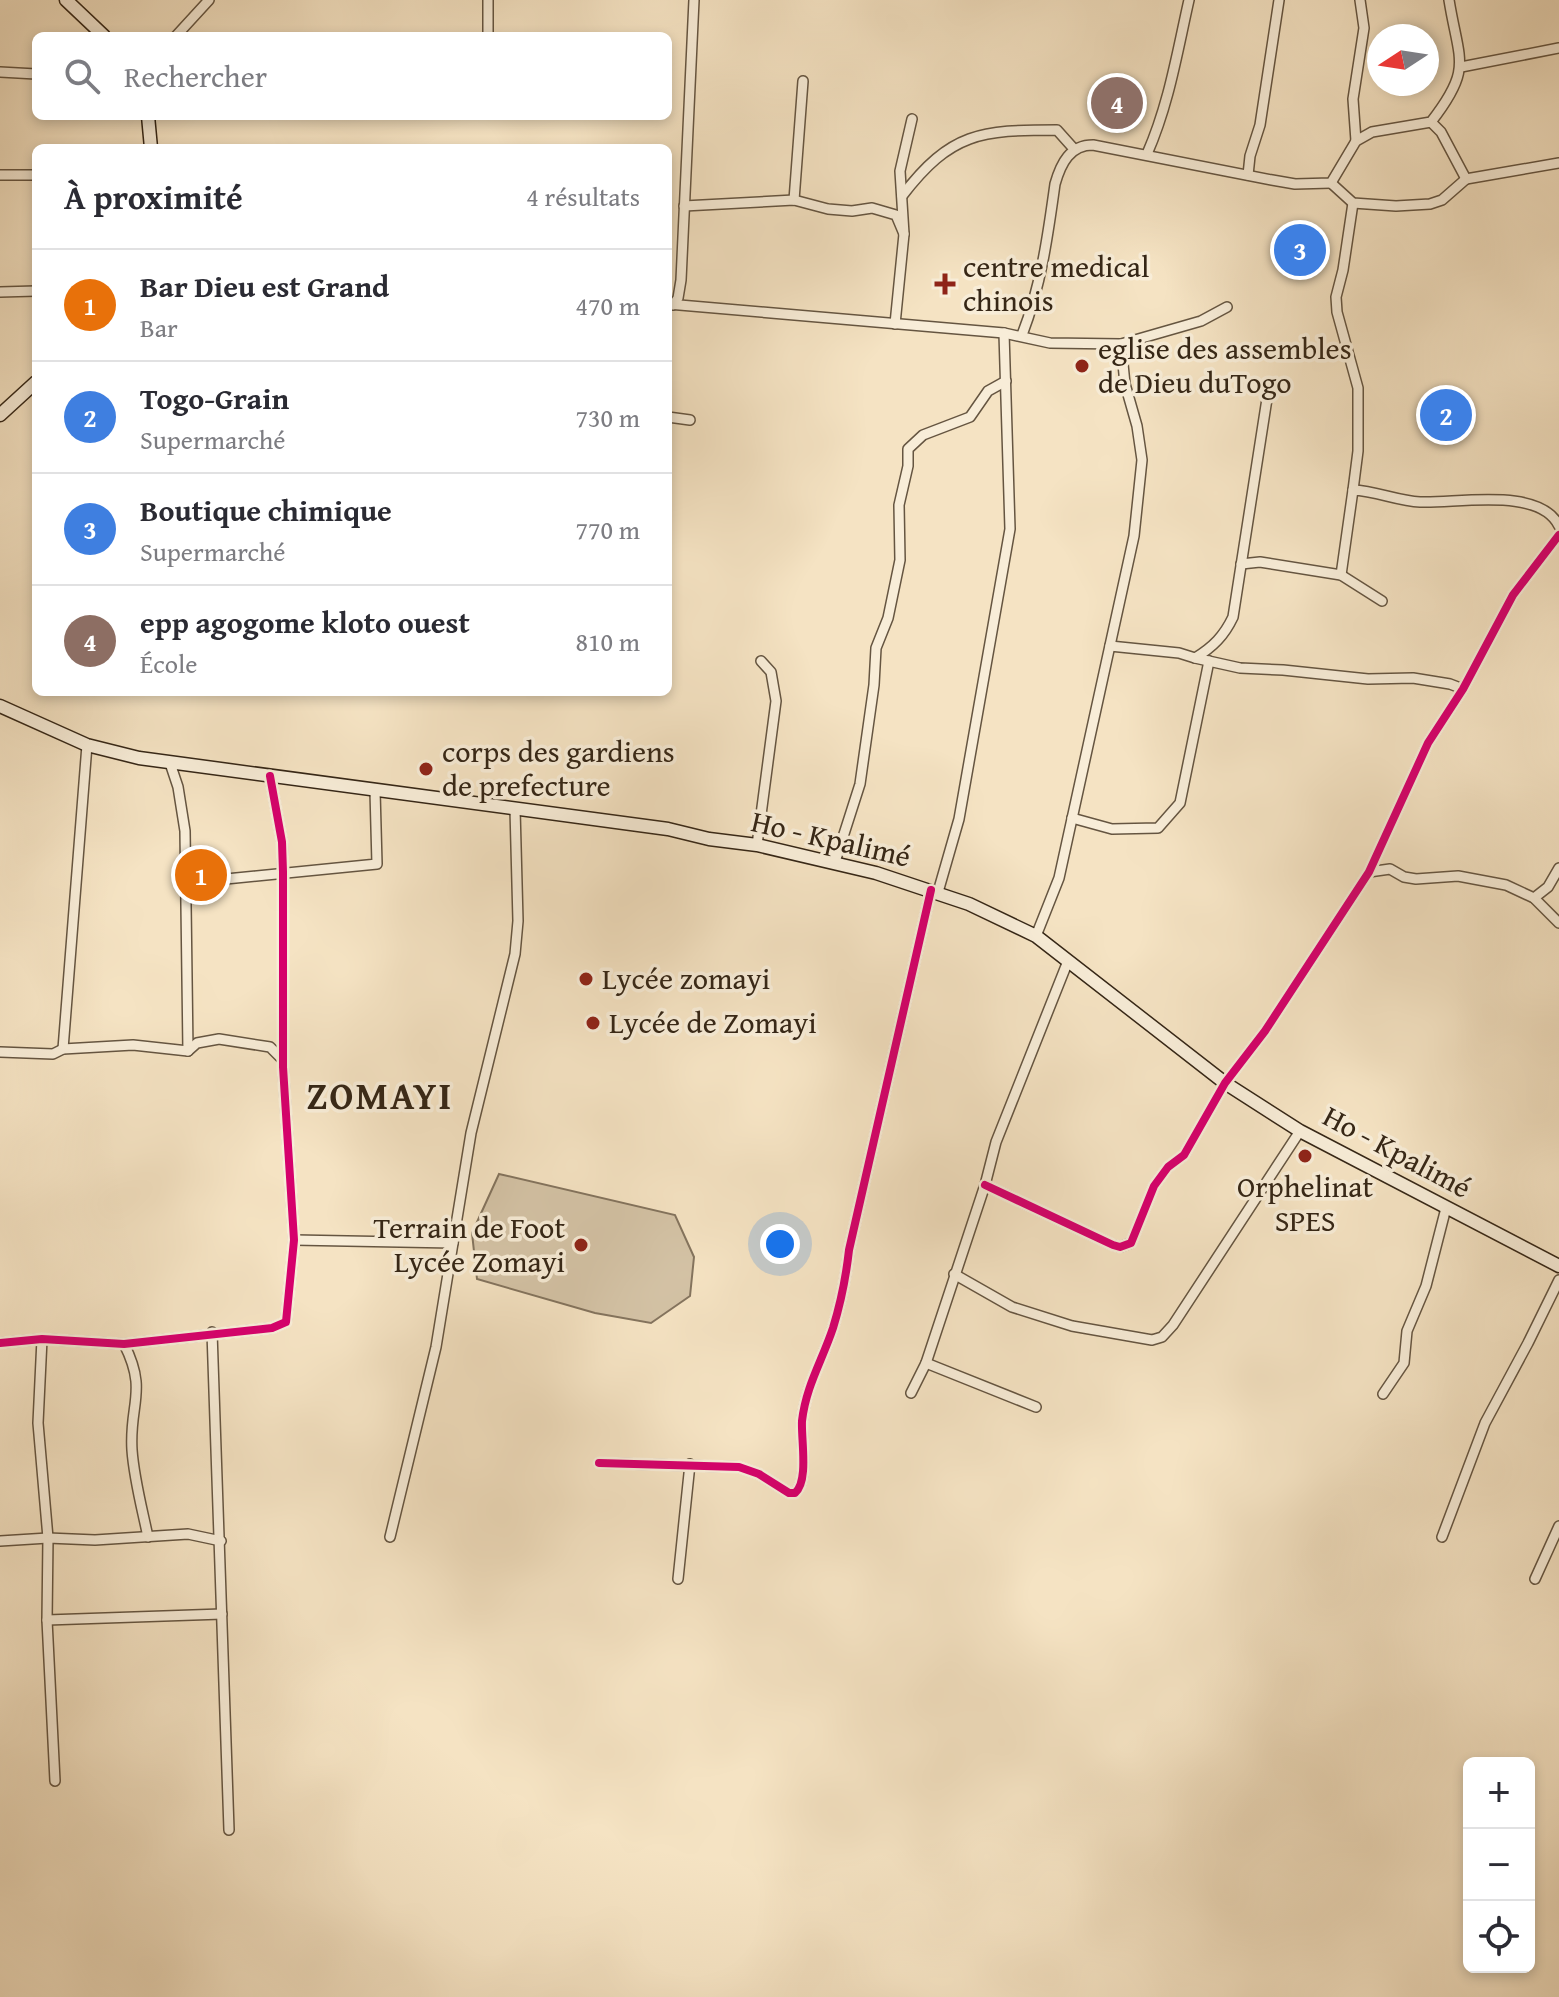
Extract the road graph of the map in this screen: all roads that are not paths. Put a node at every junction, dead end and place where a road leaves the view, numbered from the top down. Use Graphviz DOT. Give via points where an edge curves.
graph roads {
  1 [pos="66,0"];
  2 [pos="488,0"];
  3 [pos="694,0"];
  4 [pos="1189,0"];
  5 [pos="1279,0"];
  6 [pos="1360,0"];
  7 [pos="1449,0"];
  8 [pos="206,1"];
  9 [pos="100,32"];
  10 [pos="179,32"];
  11 [pos="488,32"];
  12 [pos="1559,48"];
  13 [pos="1461,67"];
  14 [pos="0,72"];
  15 [pos="32,74"];
  16 [pos="803,81"];
  17 [pos="912,119"];
  18 [pos="148,120"];
  19 [pos="1431,122"];
  20 [pos="1356,141"];
  21 [pos="151,144"];
  22 [pos="1074,149"];
  23 [pos="1147,154"];
  24 [pos="1559,163"];
  25 [pos="0,175"];
  26 [pos="32,175"];
  27 [pos="1248,175"];
  28 [pos="1466,179"];
  29 [pos="1331,183"];
  30 [pos="902,197"];
  31 [pos="794,200"];
  32 [pos="1353,203"];
  33 [pos="684,206"];
  34 [pos="904,234"];
  35 [pos="32,291"];
  36 [pos="0,292"];
  37 [pos="672,303"];
  38 [pos="672,304"];
  39 [pos="1227,307"];
  40 [pos="895,324"];
  41 [pos="1004,333"];
  42 [pos="1022,335"];
  43 [pos="1121,344"];
  44 [pos="1006,381"];
  45 [pos="32,386"];
  46 [pos="1269,386"];
  47 [pos="0,415"];
  48 [pos="672,418"];
  49 [pos="690,420"];
  50 [pos="1353,490"];
  51 [pos="1559,526"];
  52 [pos="1559,535"];
  53 [pos="1241,564"];
  54 [pos="1341,575"];
  55 [pos="1382,601"];
  56 [pos="1110,646"];
  57 [pos="1195,658"];
  58 [pos="761,661"];
  59 [pos="1209,661"];
  60 [pos="1463,689"];
  61 [pos="0,706"];
  62 [pos="87,745"];
  63 [pos="170,763"];
  64 [pos="270,776"];
  65 [pos="375,791"];
  66 [pos="515,809"];
  67 [pos="1072,818"];
  68 [pos="757,845"];
  69 [pos="835,862"];
  70 [pos="1559,868"];
  71 [pos="283,872"];
  72 [pos="1369,872"];
  73 [pos="186,883"];
  74 [pos="935,891"];
  75 [pos="1534,898"];
  76 [pos="1559,923"];
  77 [pos="1036,936"];
  78 [pos="1068,961"];
  79 [pos="63,1049"];
  80 [pos="188,1051"];
  81 [pos="0,1052"];
  82 [pos="283,1060"];
  83 [pos="1225,1083"];
  84 [pos="1300,1131"];
  85 [pos="985,1185"];
  86 [pos="1446,1208"];
  87 [pos="294,1240"];
  88 [pos="453,1243"];
  89 [pos="1559,1266"];
  90 [pos="954,1274"];
  91 [pos="1559,1280"];
  92 [pos="212,1332"];
  93 [pos="42,1339"];
  94 [pos="0,1343"];
  95 [pos="124,1344"];
  96 [pos="926,1363"];
  97 [pos="911,1393"];
  98 [pos="1383,1394"];
  99 [pos="1036,1407"];
  100 [pos="599,1463"];
  101 [pos="690,1464"];
  102 [pos="1559,1526"];
  103 [pos="148,1537"];
  104 [pos="390,1537"];
  105 [pos="1442,1537"];
  106 [pos="48,1538"];
  107 [pos="0,1541"];
  108 [pos="221,1541"];
  109 [pos="678,1579"];
  110 [pos="1535,1579"];
  111 [pos="222,1614"];
  112 [pos="47,1620"];
  113 [pos="55,1781"];
  114 [pos="229,1830"];
  1 -- 9 [label="main road"];
  2 -- 11 [label="street"];
  3 -- 33 [label="street"];
  4 -- 23 [label="street" via="1174,79"];
  5 -- 27 [label="street"];
  6 -- 20 [label="street" via="1364,28 1353,99"];
  7 -- 13 [label="street"];
  8 -- 10 [label="street"];
  12 -- 13 [label="street"];
  13 -- 19 [label="street" via="1457,84"];
  14 -- 15 [label="street"];
  16 -- 31 [label="street"];
  17 -- 30 [label="street" via="900,171"];
  18 -- 21 [label="main road"];
  19 -- 20 [label="street" via="1372,132"];
  19 -- 28 [label="street"];
  20 -- 29 [label="street"];
  22 -- 23 [label="street" via="1093,145"];
  22 -- 30 [label="street" via="1057,130 983,133 953,145"];
  22 -- 42 [label="street" via="1055,184 1042,269"];
  23 -- 27 [label="street"];
  24 -- 28 [label="street"];
  25 -- 26 [label="street"];
  27 -- 29 [label="street" via="1295,184"];
  28 -- 32 [label="street" via="1430,204"];
  29 -- 32 [label="street"];
  30 -- 34 [label="street"];
  31 -- 33 [label="street"];
  31 -- 34 [label="street" via="896,215"];
  32 -- 50 [label="street" via="1336,297 1358,388"];
  33 -- 37 [label="street" via="681,280"];
  34 -- 40 [label="street"];
  35 -- 36 [label="street"];
  38 -- 40 [label="street"];
  39 -- 43 [label="street" via="1201,321"];
  40 -- 41 [label="street"];
  41 -- 42 [label="street"];
  41 -- 44 [label="street"];
  42 -- 43 [label="street" via="1050,343"];
  43 -- 56 [label="street" via="1140,439 1141,472 1131,561"];
  44 -- 69 [label="street" via="988,391 970,417 923,435 908,449 898,516 900,560 876,648 860,784"];
  44 -- 74 [label="street" via="1010,529 959,819"];
  45 -- 47 [label="main road"];
  46 -- 53 [label="street"];
  48 -- 49 [label="street"];
  50 -- 51 [label="street" via="1419,502 1479,499 1529,505 1555,517"];
  50 -- 54 [label="street"];
  52 -- 60 [label="street" via="1513,595"];
  53 -- 54 [label="street" via="1260,562"];
  53 -- 57 [label="street" via="1233,617 1225,633"];
  54 -- 55 [label="street"];
  56 -- 57 [label="street"];
  56 -- 67 [label="street"];
  57 -- 59 [label="street"];
  58 -- 68 [label="street" via="771,672 776,701"];
  59 -- 60 [label="street" via="1368,679 1413,678"];
  59 -- 67 [label="street" via="1180,803 1158,828 1112,829"];
  60 -- 72 [label="street" via="1428,743"];
  61 -- 62 [label="main road, Ho - Kpalimé"];
  62 -- 63 [label="main road, Ho - Kpalimé"];
  62 -- 79 [label="street"];
  63 -- 64 [label="main road, Ho - Kpalimé"];
  63 -- 73 [label="street" via="185,831"];
  64 -- 65 [label="main road, Ho - Kpalimé"];
  64 -- 71 [label="street"];
  65 -- 66 [label="main road, Ho - Kpalimé"];
  65 -- 71 [label="street" via="377,864"];
  66 -- 68 [label="main road, Ho - Kpalimé"];
  66 -- 88 [label="street" via="515,954 471,1133"];
  67 -- 77 [label="street" via="1059,878"];
  68 -- 69 [label="main road, Ho - Kpalimé"];
  69 -- 74 [label="main road, Ho - Kpalimé"];
  70 -- 75 [label="street"];
  71 -- 73 [label="street"];
  71 -- 82 [label="street"];
  72 -- 75 [label="street" via="1390,869 1416,879 1481,879"];
  72 -- 83 [label="street"];
  73 -- 80 [label="street"];
  74 -- 77 [label="main road, Ho - Kpalimé"];
  74 -- 101 [label="street" via="846,1278 807,1389 800,1489 789,1493 739,1467"];
  75 -- 76 [label="street"];
  77 -- 78 [label="main road, Ho - Kpalimé"];
  78 -- 83 [label="main road, Ho - Kpalimé"];
  78 -- 85 [label="street" via="996,1142"];
  79 -- 80 [label="street" via="133,1045"];
  79 -- 81 [label="street" via="53,1054"];
  80 -- 82 [label="street" via="197,1043 219,1039 270,1047"];
  82 -- 87 [label="street"];
  83 -- 84 [label="main road, Ho - Kpalimé"];
  83 -- 85 [label="street" via="1184,1155 1154,1186 1136,1236 1126,1247"];
  84 -- 86 [label="main road, Ho - Kpalimé"];
  84 -- 90 [label="street" via="1162,1337 1141,1340 1043,1318"];
  85 -- 90 [label="street"];
  86 -- 89 [label="main road, Ho - Kpalimé"];
  86 -- 98 [label="street" via="1426,1286 1407,1331 1404,1363"];
  87 -- 88 [label="street"];
  87 -- 92 [label="street" via="286,1322 272,1328"];
  88 -- 104 [label="street" via="436,1347"];
  90 -- 96 [label="street"];
  91 -- 105 [label="street" via="1485,1423"];
  92 -- 95 [label="street"];
  92 -- 108 [label="street"];
  93 -- 94 [label="street"];
  93 -- 95 [label="street"];
  93 -- 106 [label="street" via="38,1423"];
  95 -- 103 [label="street" via="135,1365 132,1447"];
  96 -- 97 [label="street"];
  96 -- 99 [label="street"];
  100 -- 101 [label="street"];
  101 -- 109 [label="street"];
  102 -- 110 [label="street"];
  103 -- 106 [label="street"];
  103 -- 108 [label="street" via="188,1534"];
  106 -- 107 [label="street"];
  106 -- 112 [label="street"];
  108 -- 111 [label="street"];
  111 -- 112 [label="street"];
  111 -- 114 [label="street"];
  112 -- 113 [label="street"];
}
